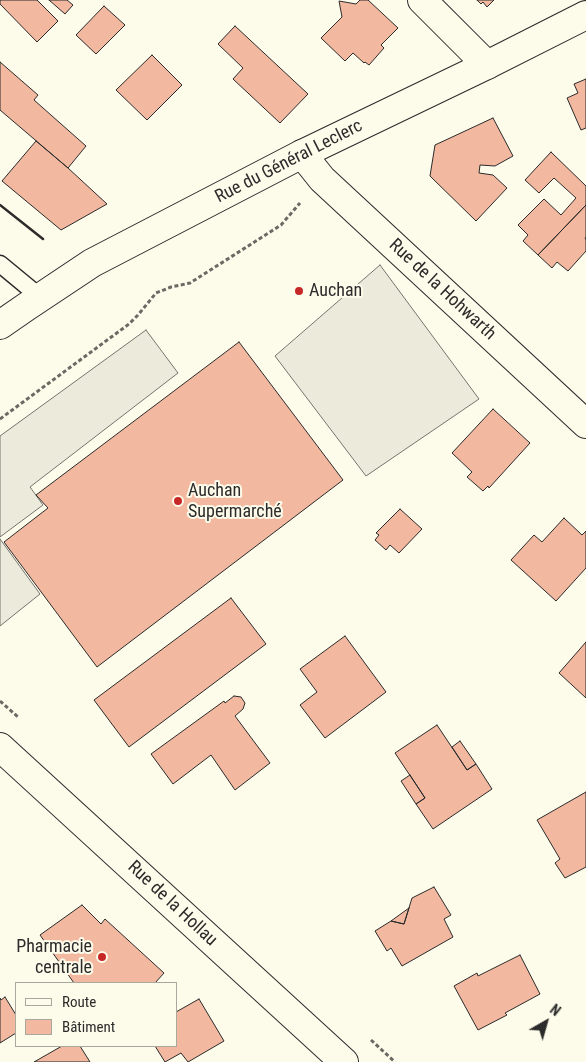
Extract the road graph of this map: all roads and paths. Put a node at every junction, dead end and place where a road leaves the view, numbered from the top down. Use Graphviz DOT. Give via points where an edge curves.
graph roads {
  1 [pos="422,0"];
  2 [pos="586,15"];
  3 [pos="487,65"];
  4 [pos="302,154"];
  5 [pos="322,179"];
  6 [pos="0,264"];
  7 [pos="40,297"];
  8 [pos="0,325"];
  9 [pos="0,419"];
  10 [pos="586,424"];
  11 [pos="0,747"];
  12 [pos="344,1062"];
  1 -- 3 [label="street"];
  2 -- 3 [label="street, Rue du Général Leclerc"];
  3 -- 4 [label="street, Rue du Général Leclerc"];
  4 -- 5 [label="street, Rue de la Hohwarth"];
  4 -- 7 [label="street, Rue du Général Leclerc" via="92,264"];
  5 -- 9 [label="path" via="280,225 190,283 156,293 129,324"];
  5 -- 10 [label="street, Rue de la Hohwarth"];
  6 -- 7 [label="lane"];
  7 -- 8 [label="street, Rue du Général Leclerc"];
  11 -- 12 [label="street, Rue de la Hollau"];
}
